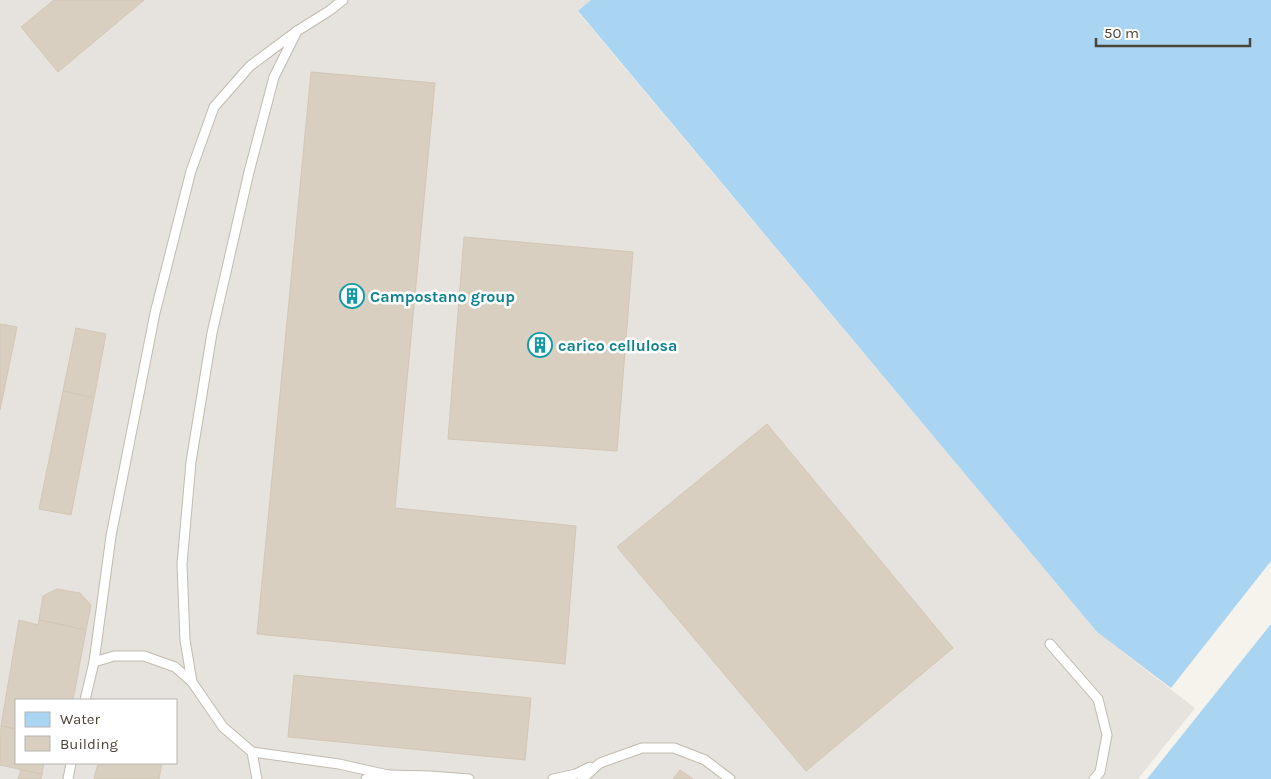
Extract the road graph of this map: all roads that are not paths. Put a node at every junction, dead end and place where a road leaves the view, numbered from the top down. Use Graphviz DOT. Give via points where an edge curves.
graph roads {
  1 [pos="343,0"];
  2 [pos="297,31"];
  3 [pos="1050,644"];
  4 [pos="94,662"];
  5 [pos="192,682"];
  6 [pos="85,699"];
  7 [pos="252,752"];
  8 [pos="600,763"];
  9 [pos="71,764"];
  10 [pos="388,775"];
  11 [pos="68,779"];
  12 [pos="257,779"];
  13 [pos="366,779"];
  14 [pos="469,779"];
  15 [pos="553,779"];
  16 [pos="582,779"];
  17 [pos="730,779"];
  18 [pos="1094,779"];
  1 -- 2 [label="lane"];
  2 -- 4 [label="lane" via="250,66 214,106 191,171 149,341 111,536"];
  2 -- 5 [label="lane" via="274,77 248,172 212,333 191,462 182,564 185,640"];
  3 -- 18 [label="lane" via="1098,699 1107,735 1100,772"];
  4 -- 5 [label="lane" via="114,656 144,656 175,666"];
  4 -- 6 [label="lane"];
  5 -- 7 [label="lane" via="222,727"];
  7 -- 10 [label="lane" via="339,764"];
  7 -- 12 [label="lane"];
  8 -- 15 [label="lane" via="576,774"];
  8 -- 16 [label="lane"];
  8 -- 17 [label="lane" via="642,748 674,748 705,760"];
  9 -- 11 [label="lane"];
  10 -- 13 [label="lane"];
  10 -- 14 [label="lane"];
}
